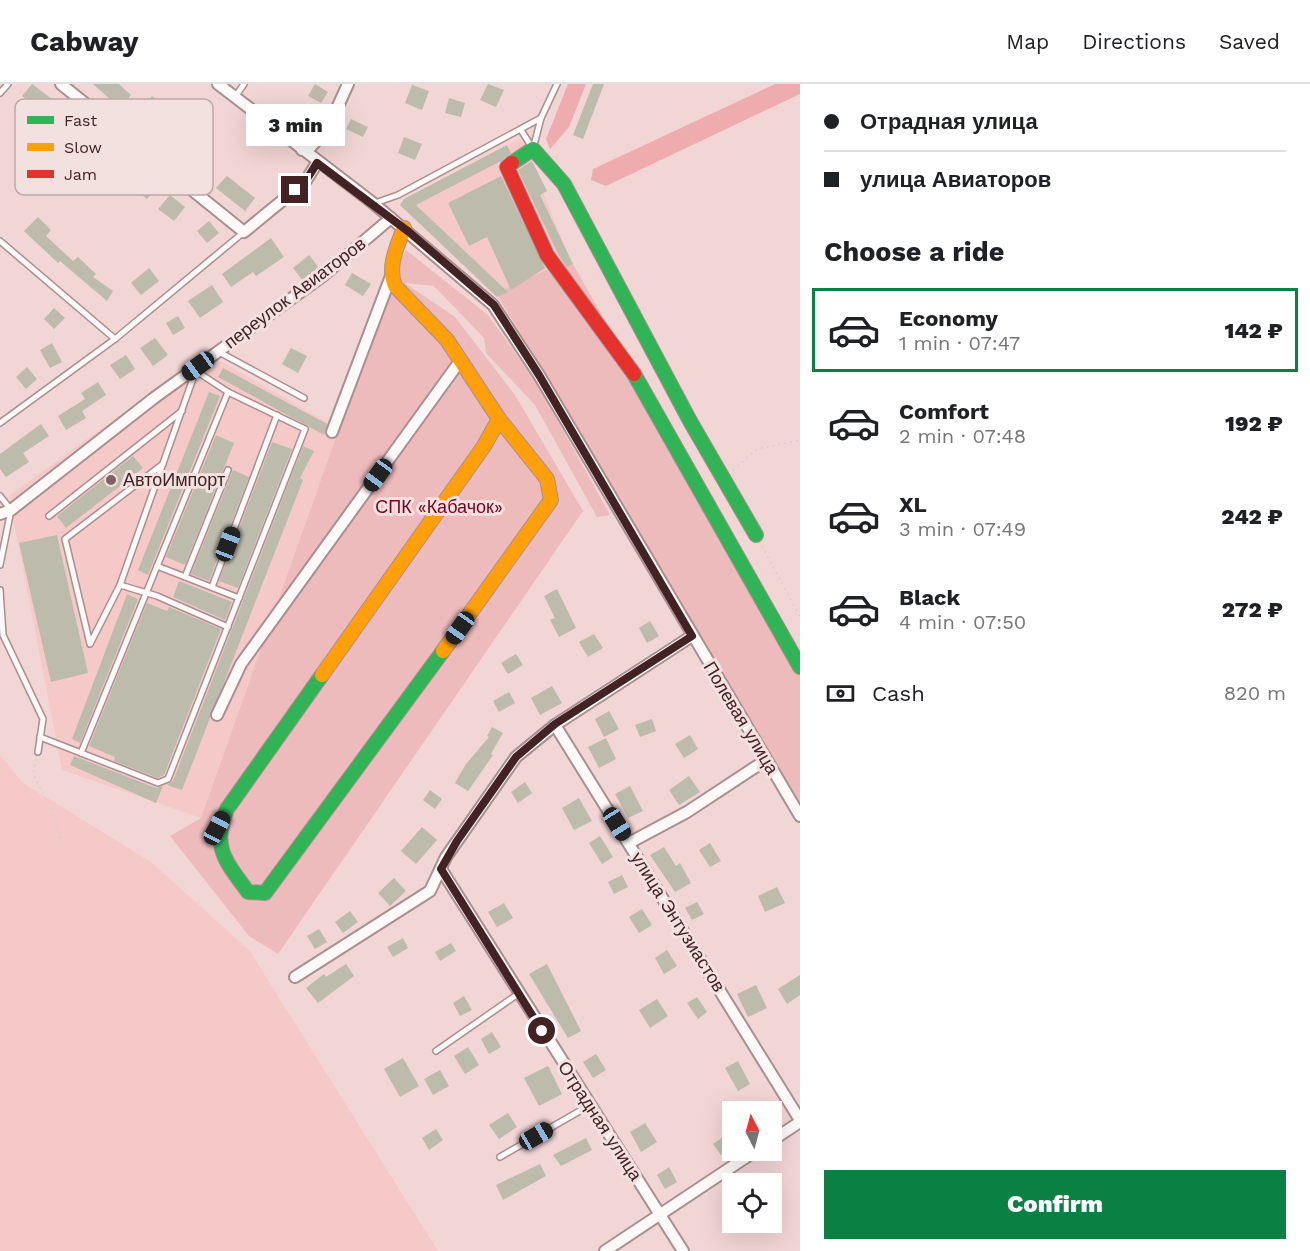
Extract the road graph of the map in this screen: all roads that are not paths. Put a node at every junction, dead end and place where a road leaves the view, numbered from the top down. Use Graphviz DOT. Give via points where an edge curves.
graph roads {
  1 [pos="8,84"];
  2 [pos="61,84"];
  3 [pos="218,84"];
  4 [pos="244,84"];
  5 [pos="348,84"];
  6 [pos="556,84"];
  7 [pos="0,93"];
  8 [pos="235,97"];
  9 [pos="80,99"];
  10 [pos="541,118"];
  11 [pos="520,130"];
  12 [pos="533,149"];
  13 [pos="302,150"];
  14 [pos="317,163"];
  15 [pos="198,195"];
  16 [pos="373,203"];
  17 [pos="391,218"];
  18 [pos="404,228"];
  19 [pos="244,232"];
  20 [pos="0,241"];
  21 [pos="391,276"];
  22 [pos="115,339"];
  23 [pos="217,352"];
  24 [pos="460,361"];
  25 [pos="197,369"];
  26 [pos="228,392"];
  27 [pos="304,398"];
  28 [pos="182,410"];
  29 [pos="277,415"];
  30 [pos="499,418"];
  31 [pos="0,423"];
  32 [pos="332,432"];
  33 [pos="163,464"];
  34 [pos="228,470"];
  35 [pos="0,496"];
  36 [pos="11,510"];
  37 [pos="0,514"];
  38 [pos="49,516"];
  39 [pos="756,535"];
  40 [pos="0,565"];
  41 [pos="157,566"];
  42 [pos="185,577"];
  43 [pos="120,585"];
  44 [pos="212,587"];
  45 [pos="0,590"];
  46 [pos="146,593"];
  47 [pos="240,598"];
  48 [pos="228,627"];
  49 [pos="692,636"];
  50 [pos="800,667"];
  51 [pos="217,715"];
  52 [pos="555,724"];
  53 [pos="40,737"];
  54 [pos="38,752"];
  55 [pos="81,753"];
  56 [pos="766,760"];
  57 [pos="800,816"];
  58 [pos="629,843"];
  59 [pos="441,869"];
  60 [pos="295,977"];
  61 [pos="518,994"];
  62 [pos="436,1051"];
  63 [pos="590,1105"];
  64 [pos="800,1121"];
  65 [pos="782,1133"];
  66 [pos="500,1157"];
  67 [pos="740,1161"];
  68 [pos="660,1214"];
  69 [pos="605,1251"];
  70 [pos="683,1251"];
  1 -- 7 [label="lane"];
  2 -- 9 [label="street"];
  3 -- 8 [label="street, Полевая улица"];
  4 -- 8 [label="lane"];
  5 -- 13 [label="street" via="328,128 308,150"];
  6 -- 10 [label="lane"];
  8 -- 13 [label="street, Полевая улица"];
  10 -- 11 [label="lane"];
  10 -- 12 [label="lane"];
  11 -- 12 [label="lane"];
  11 -- 16 [label="lane" via="398,195"];
  12 -- 39 [label="street" via="564,183 690,421"];
  12 -- 50 [label="street" via="507,167 547,255 631,368"];
  13 -- 14 [label="street, Полевая улица"];
  14 -- 16 [label="street, Полевая улица"];
  14 -- 19 [label="street" via="305,182"];
  15 -- 19 [label="street"];
  16 -- 17 [label="street, Полевая улица"];
  17 -- 18 [label="street, Полевая улица"];
  17 -- 23 [label="street, переулок Авиаторов" via="324,275"];
  18 -- 21 [label="street"];
  18 -- 49 [label="street, Полевая улица" via="494,305"];
  19 -- 22 [label="lane"];
  20 -- 22 [label="lane"];
  21 -- 24 [label="street" via="404,298 447,340"];
  21 -- 32 [label="street"];
  22 -- 31 [label="lane"];
  23 -- 25 [label="street, переулок Авиаторов"];
  23 -- 27 [label="lane"];
  24 -- 30 [label="street"];
  24 -- 51 [label="street" via="241,664"];
  25 -- 26 [label="lane"];
  25 -- 28 [label="lane"];
  25 -- 36 [label="street, переулок Авиаторов"];
  26 -- 29 [label="lane"];
  26 -- 41 [label="lane"];
  28 -- 33 [label="lane"];
  28 -- 38 [label="lane"];
  29 -- 44 [label="lane"];
  29 -- 47 [label="lane" via="305,429"];
  30 -- 30 [label="street" via="547,479 551,500 265,893 248,892 220,851 217,828 227,809 484,447"];
  33 -- 43 [label="lane"];
  33 -- 43 [label="lane" via="65,539 90,644"];
  34 -- 42 [label="lane"];
  35 -- 36 [label="lane"];
  36 -- 37 [label="street, переулок Авиаторов"];
  36 -- 40 [label="lane"];
  41 -- 42 [label="lane"];
  41 -- 46 [label="lane"];
  42 -- 44 [label="lane"];
  43 -- 46 [label="lane"];
  44 -- 47 [label="lane"];
  45 -- 53 [label="lane" via="3,635 43,719"];
  46 -- 48 [label="lane"];
  46 -- 55 [label="lane"];
  47 -- 48 [label="lane"];
  48 -- 55 [label="lane" via="168,779 158,783"];
  49 -- 52 [label="street"];
  49 -- 56 [label="street, Полевая улица"];
  52 -- 58 [label="street, улица Энтузиастов"];
  52 -- 59 [label="street" via="516,757"];
  53 -- 54 [label="lane"];
  53 -- 55 [label="lane"];
  56 -- 57 [label="street, Полевая улица"];
  56 -- 58 [label="street" via="687,812"];
  58 -- 64 [label="street, улица Энтузиастов"];
  59 -- 60 [label="street" via="430,891"];
  59 -- 61 [label="street, Отрадная улица"];
  61 -- 62 [label="lane"];
  61 -- 63 [label="street, Отрадная улица"];
  63 -- 66 [label="lane"];
  63 -- 68 [label="street, Отрадная улица"];
  64 -- 65 [label="street"];
  67 -- 68 [label="street"];
  68 -- 69 [label="street"];
  68 -- 70 [label="street, Отрадная улица"];
}
